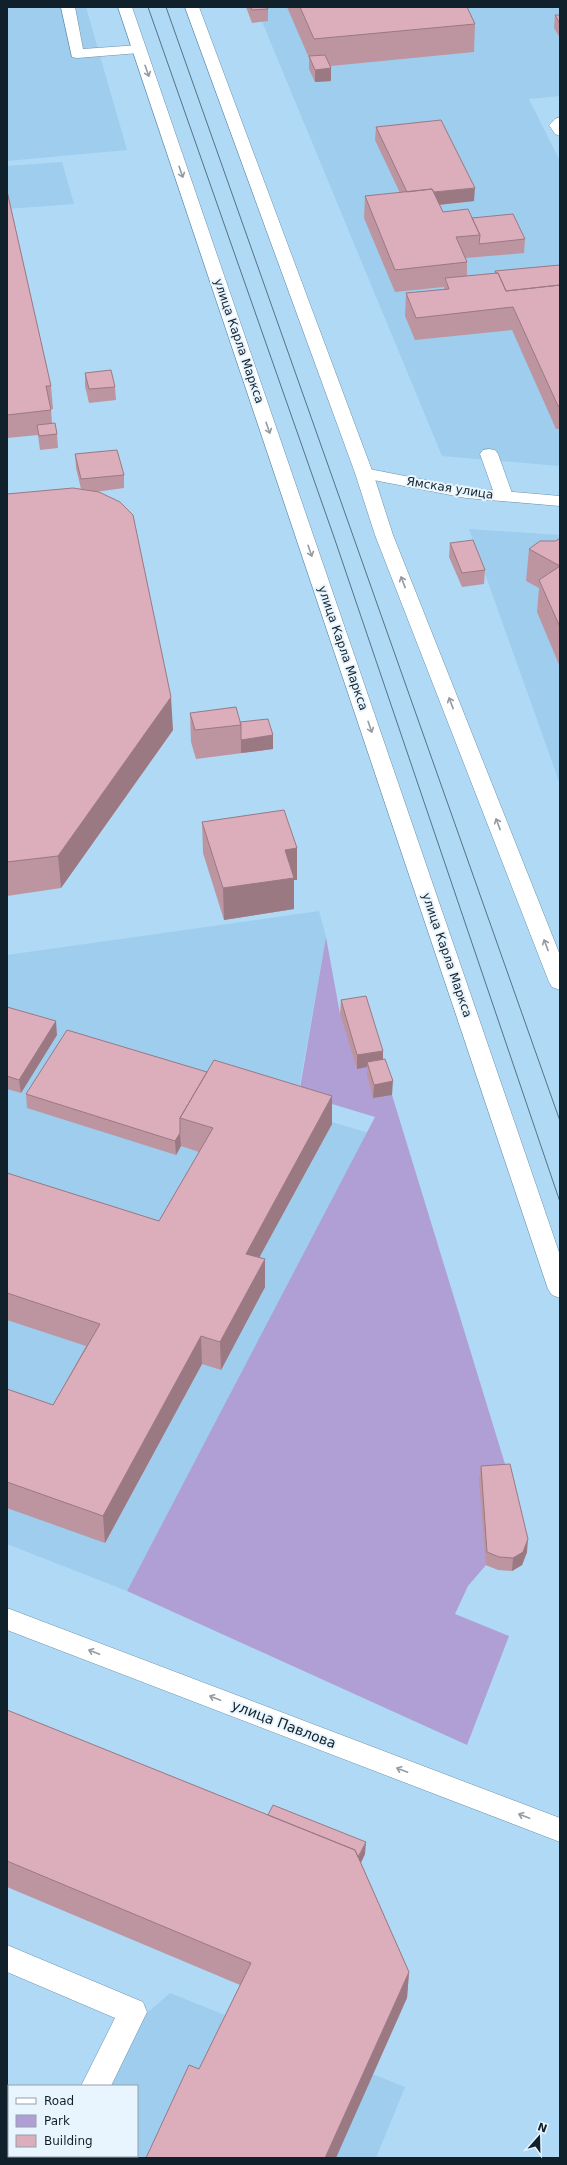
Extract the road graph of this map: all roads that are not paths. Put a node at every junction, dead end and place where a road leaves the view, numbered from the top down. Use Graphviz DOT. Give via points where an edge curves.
graph roads {
  1 [pos="68,7"];
  2 [pos="125,7"];
  3 [pos="192,7"];
  4 [pos="140,49"];
  5 [pos="560,122"];
  6 [pos="560,131"];
  7 [pos="489,454"];
  8 [pos="364,473"];
  9 [pos="504,496"];
  10 [pos="560,501"];
  11 [pos="560,982"];
  12 [pos="560,1289"];
  13 [pos="7,1619"];
  14 [pos="560,1830"];
  15 [pos="7,1958"];
  16 [pos="96,2085"];
  1 -- 4 [label="main road" via="77,54"];
  2 -- 4 [label="main road, улица Карла Маркса"];
  3 -- 8 [label="main road"];
  4 -- 12 [label="main road, улица Карла Маркса, one-way"];
  5 -- 6 [label="main road" via="557,125"];
  7 -- 9 [label="main road"];
  8 -- 9 [label="main road, Ямская улица" via="466,493"];
  11 -- 8 [label="main road, one-way" via="384,535"];
  9 -- 10 [label="main road, Ямская улица"];
  14 -- 13 [label="main road, улица Павлова, one-way"];
  15 -- 16 [label="main road" via="133,2012"];
}
